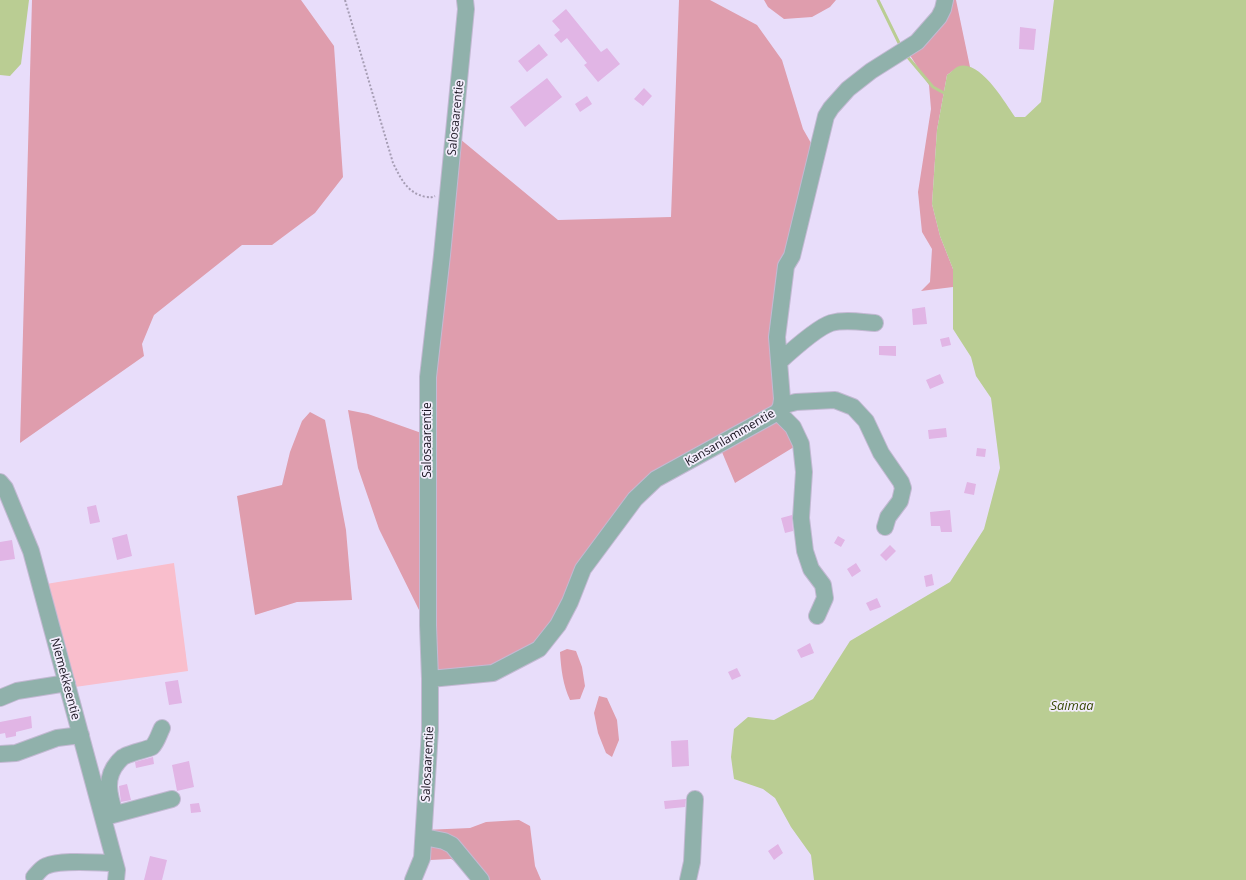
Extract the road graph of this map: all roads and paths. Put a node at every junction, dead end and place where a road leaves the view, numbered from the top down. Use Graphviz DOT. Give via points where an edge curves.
graph roads {
  1 [pos="344,0"];
  2 [pos="464,0"];
  3 [pos="945,0"];
  4 [pos="449,189"];
  5 [pos="875,323"];
  6 [pos="779,362"];
  7 [pos="779,409"];
  8 [pos="0,482"];
  9 [pos="885,526"];
  10 [pos="817,616"];
  11 [pos="430,679"];
  12 [pos="67,683"];
  13 [pos="0,698"];
  14 [pos="162,728"];
  15 [pos="81,735"];
  16 [pos="0,754"];
  17 [pos="172,798"];
  18 [pos="695,798"];
  19 [pos="109,816"];
  20 [pos="424,836"];
  21 [pos="115,863"];
  22 [pos="34,877"];
  23 [pos="116,880"];
  24 [pos="413,880"];
  25 [pos="481,880"];
  26 [pos="688,880"];
  1 -- 4 [label="path" via="393,163 402,182 417,195 432,198"];
  2 -- 4 [label="street, Salosaarentie" via="466,9"];
  3 -- 6 [label="street, Kansanlammentie" via="939,17 917,42 870,71 848,89 826,116 792,256 786,266 777,337"];
  4 -- 11 [label="street, Salosaarentie" via="428,377"];
  5 -- 6 [label="street" via="831,323"];
  6 -- 7 [label="street, Kansanlammentie" via="782,399"];
  7 -- 9 [label="street" via="796,402 835,400 853,407 866,421 881,453 903,488 900,501 890,513"];
  7 -- 10 [label="street" via="801,444 804,472 801,518 805,551 812,569 823,585 825,598"];
  7 -- 11 [label="street, Kansanlammentie" via="656,479 635,499 583,569 558,625 539,649 493,673"];
  8 -- 12 [label="street, Niemekkeentie" via="5,488 31,552"];
  11 -- 20 [label="street, Salosaarentie"];
  12 -- 13 [label="street" via="17,691"];
  12 -- 15 [label="street, Niemekkeentie"];
  14 -- 19 [label="street" via="151,747 123,757 112,769 109,782"];
  15 -- 16 [label="street" via="57,738 16,752"];
  15 -- 19 [label="street, Niemekkeentie"];
  17 -- 19 [label="street"];
  18 -- 26 [label="street" via="692,862"];
  19 -- 21 [label="street, Niemekkeentie"];
  20 -- 24 [label="street, Salosaarentie" via="422,858"];
  20 -- 25 [label="street" via="452,845"];
  21 -- 22 [label="street" via="56,864 45,867"];
  21 -- 23 [label="street, Niemekkeentie"];
}
